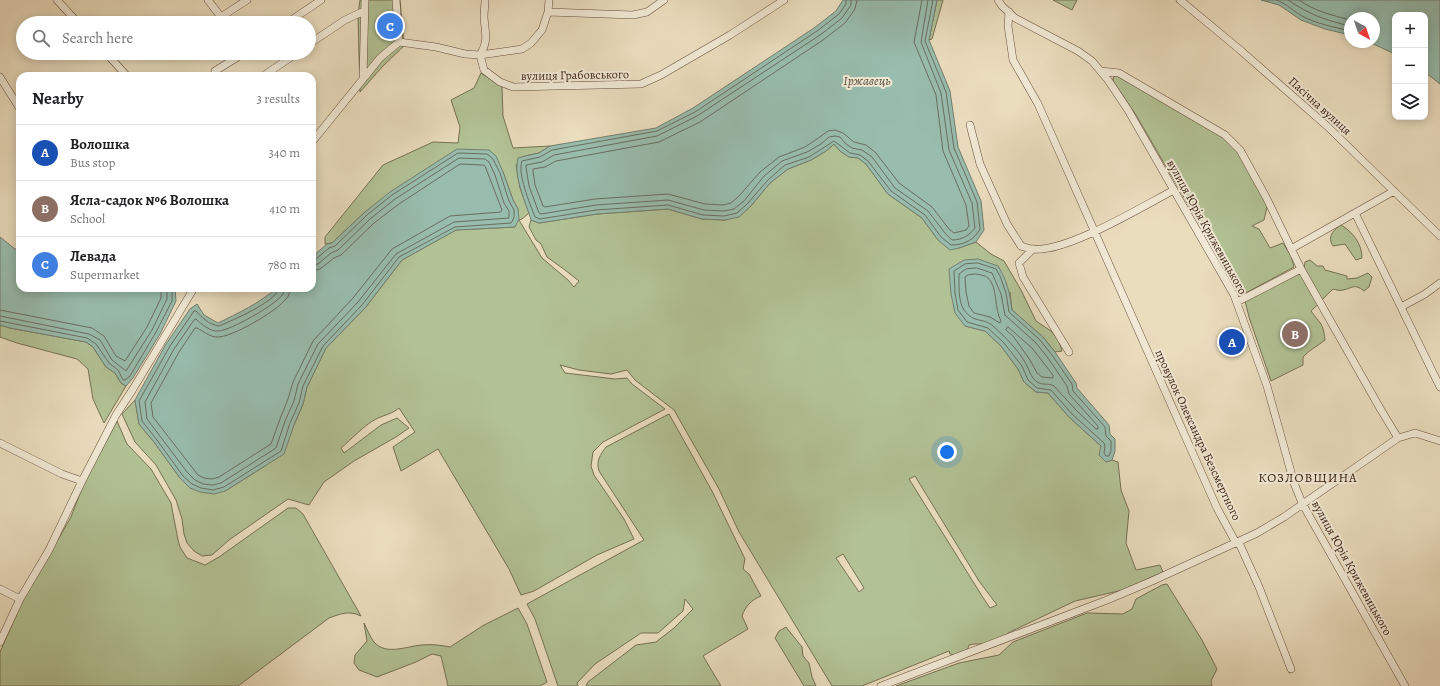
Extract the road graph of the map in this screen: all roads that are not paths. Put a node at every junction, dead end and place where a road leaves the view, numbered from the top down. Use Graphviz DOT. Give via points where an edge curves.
graph roads {
  1 [pos="57,0"];
  2 [pos="208,0"];
  3 [pos="247,0"];
  4 [pos="321,0"];
  5 [pos="365,0"];
  6 [pos="396,0"];
  7 [pos="485,0"];
  8 [pos="549,0"];
  9 [pos="664,0"];
  10 [pos="784,0"];
  11 [pos="998,0"];
  12 [pos="1180,0"];
  13 [pos="364,12"];
  14 [pos="548,12"];
  15 [pos="1009,12"];
  16 [pos="72,16"];
  17 [pos="220,16"];
  18 [pos="223,16"];
  19 [pos="297,16"];
  20 [pos="316,39"];
  21 [pos="399,42"];
  22 [pos="480,55"];
  23 [pos="112,60"];
  24 [pos="233,60"];
  25 [pos="287,60"];
  26 [pos="215,71"];
  27 [pos="1101,71"];
  28 [pos="123,72"];
  29 [pos="269,72"];
  30 [pos="0,77"];
  31 [pos="363,78"];
  32 [pos="16,103"];
  33 [pos="970,126"];
  34 [pos="316,137"];
  35 [pos="1174,190"];
  36 [pos="1394,191"];
  37 [pos="1355,213"];
  38 [pos="1094,231"];
  39 [pos="1440,236"];
  40 [pos="1033,249"];
  41 [pos="1291,249"];
  42 [pos="1301,268"];
  43 [pos="1440,283"];
  44 [pos="192,292"];
  45 [pos="1237,302"];
  46 [pos="1401,307"];
  47 [pos="1069,352"];
  48 [pos="1440,388"];
  49 [pos="1398,438"];
  50 [pos="1440,441"];
  51 [pos="0,443"];
  52 [pos="82,481"];
  53 [pos="1302,503"];
  54 [pos="1236,542"];
  55 [pos="0,589"];
  56 [pos="20,599"];
  57 [pos="0,642"];
  58 [pos="1291,669"];
  59 [pos="881,686"];
  60 [pos="1405,686"];
  1 -- 16 [label="street"];
  2 -- 17 [label="street"];
  3 -- 18 [label="street"];
  4 -- 19 [label="street"];
  5 -- 13 [label="street"];
  6 -- 21 [label="street"];
  7 -- 22 [label="street" via="487,34 485,47"];
  8 -- 14 [label="street"];
  9 -- 14 [label="street" via="647,12 633,15"];
  10 -- 22 [label="street, вулиця Грабовського" via="730,35 641,84 513,87 500,82 484,70"];
  11 -- 15 [label="street, вулиця Юрія Крижевицького"];
  12 -- 36 [label="street, Пасічна вулиця" via="1327,126"];
  13 -- 20 [label="street" via="345,20"];
  13 -- 31 [label="street"];
  14 -- 22 [label="street" via="542,30 522,49"];
  15 -- 27 [label="street, вулиця Юрія Крижевицького" via="1078,51"];
  15 -- 38 [label="street, провулок Олександра Безсмертного" via="1008,26 1013,60 1038,104"];
  21 -- 22 [label="street"];
  21 -- 31 [label="street" via="380,58"];
  23 -- 28 [label="street"];
  24 -- 26 [label="street"];
  25 -- 29 [label="street"];
  27 -- 35 [label="street, вулиця Юрія Крижевицького" via="1128,110"];
  27 -- 41 [label="street" via="1119,73 1224,135 1240,150"];
  30 -- 32 [label="street"];
  31 -- 34 [label="street"];
  33 -- 40 [label="street" via="980,164 1007,224 1021,246"];
  35 -- 38 [label="street"];
  35 -- 45 [label="street, вулиця Юрія Крижевицького"];
  36 -- 37 [label="street"];
  36 -- 39 [label="street, Пасічна вулиця"];
  37 -- 41 [label="street"];
  37 -- 46 [label="street"];
  38 -- 40 [label="street" via="1049,248"];
  38 -- 54 [label="street, провулок Олександра Безсмертного" via="1217,508"];
  40 -- 47 [label="street" via="1019,263 1023,277"];
  41 -- 42 [label="street"];
  42 -- 45 [label="street"];
  42 -- 49 [label="street"];
  43 -- 46 [label="street"];
  44 -- 52 [label="street" via="116,414"];
  45 -- 53 [label="street, вулиця Юрія Крижевицького" via="1267,386"];
  46 -- 48 [label="street"];
  49 -- 50 [label="street" via="1415,433"];
  49 -- 53 [label="street"];
  51 -- 52 [label="street" via="62,474"];
  52 -- 56 [label="street" via="49,550"];
  53 -- 54 [label="street" via="1257,533"];
  53 -- 60 [label="street, вулиця Юрія Крижевицького"];
  54 -- 58 [label="street, провулок Олександра Безсмертного" via="1240,545 1259,587"];
  54 -- 59 [label="street" via="1107,600"];
  55 -- 56 [label="street"];
  56 -- 57 [label="street"];
}
